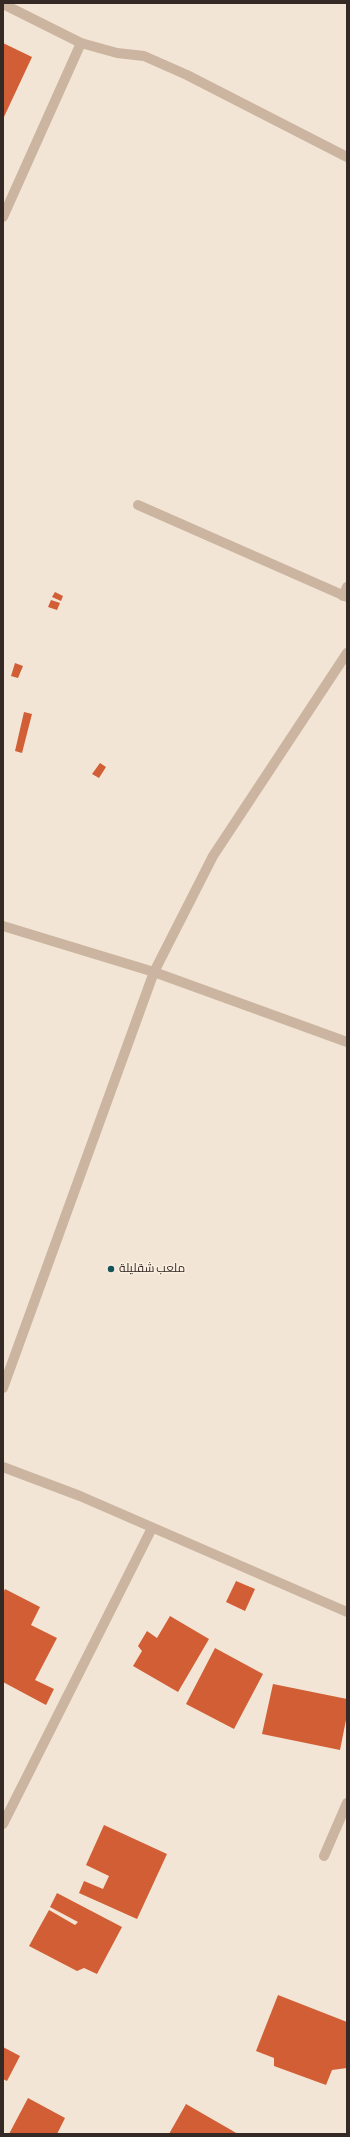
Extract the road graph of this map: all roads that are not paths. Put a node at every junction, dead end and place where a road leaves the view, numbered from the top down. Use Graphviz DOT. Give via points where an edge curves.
graph roads {
  1 [pos="3,4"];
  2 [pos="81,43"];
  3 [pos="347,157"];
  4 [pos="3,217"];
  5 [pos="138,505"];
  6 [pos="346,594"];
  7 [pos="347,653"];
  8 [pos="3,926"];
  9 [pos="154,972"];
  10 [pos="347,1042"];
  11 [pos="3,1388"];
  12 [pos="3,1467"];
  13 [pos="152,1528"];
  14 [pos="347,1612"];
  15 [pos="347,1803"];
  16 [pos="3,1824"];
  17 [pos="324,1856"];
  1 -- 2 [label="street"];
  2 -- 3 [label="street" via="117,53 144,56 187,75"];
  2 -- 4 [label="street"];
  5 -- 6 [label="street"];
  7 -- 9 [label="street" via="213,856"];
  8 -- 9 [label="street"];
  9 -- 10 [label="street"];
  9 -- 11 [label="street"];
  12 -- 13 [label="street" via="80,1496"];
  13 -- 14 [label="street"];
  13 -- 16 [label="street"];
  15 -- 17 [label="street"];
}
